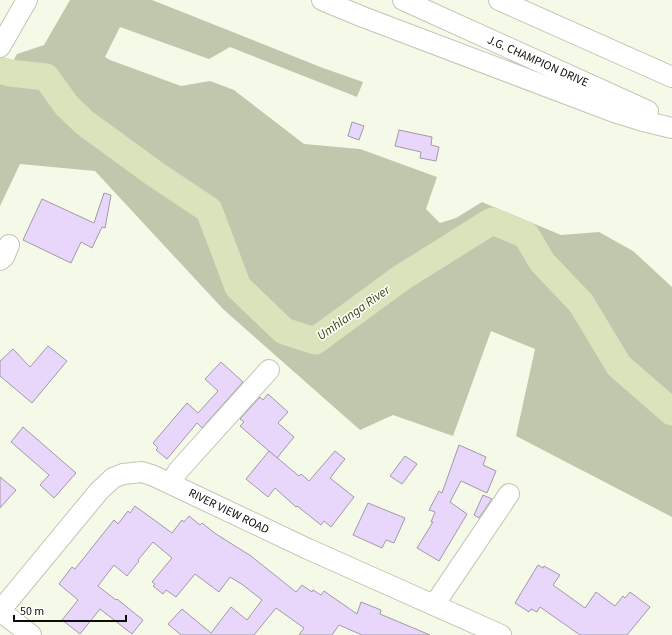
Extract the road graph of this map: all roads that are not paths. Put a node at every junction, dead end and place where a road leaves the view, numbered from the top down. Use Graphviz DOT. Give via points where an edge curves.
graph roads {
  1 [pos="27,0"];
  2 [pos="322,0"];
  3 [pos="403,0"];
  4 [pos="499,0"];
  5 [pos="532,0"];
  6 [pos="0,47"];
  7 [pos="612,50"];
  8 [pos="672,77"];
  9 [pos="672,122"];
  10 [pos="672,128"];
  11 [pos="269,370"];
  12 [pos="171,483"];
  13 [pos="509,494"];
  14 [pos="434,605"];
  15 [pos="0,611"];
  16 [pos="31,635"];
  17 [pos="501,635"];
  1 -- 6 [label="street"];
  2 -- 10 [label="street" via="614,112"];
  3 -- 9 [label="street, J.G. CHAMPION DRIVE"];
  4 -- 7 [label="street"];
  5 -- 7 [label="street" via="580,26"];
  7 -- 8 [label="street"];
  11 -- 12 [label="street" via="178,471"];
  12 -- 14 [label="street, RIVER VIEW ROAD"];
  12 -- 15 [label="street, RIVER VIEW ROAD" via="142,472 113,478 99,491"];
  13 -- 14 [label="street"];
  14 -- 17 [label="street, RIVER VIEW ROAD"];
  15 -- 16 [label="street"];
}
